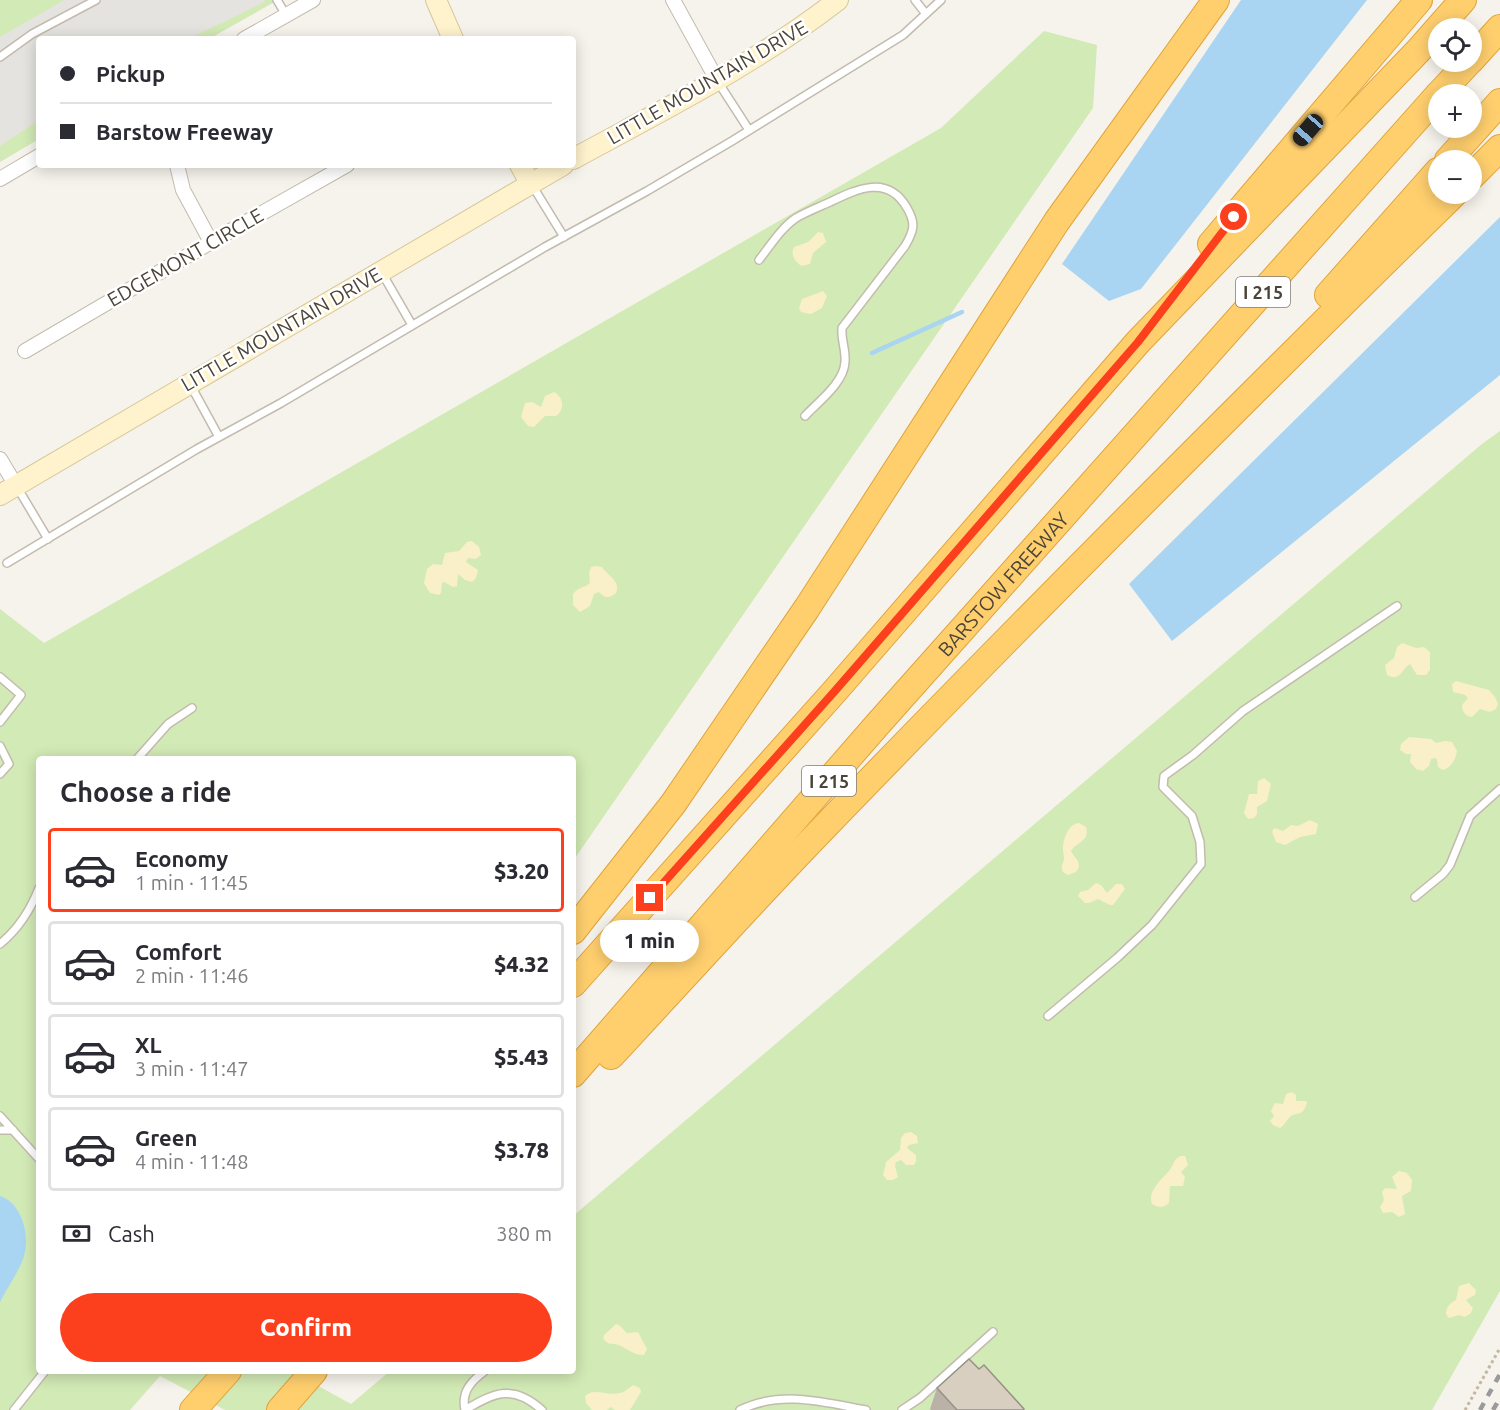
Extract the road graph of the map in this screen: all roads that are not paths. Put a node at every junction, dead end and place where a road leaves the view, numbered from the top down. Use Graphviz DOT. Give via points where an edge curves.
graph roads {
  1 [pos="96,0"];
  2 [pos="278,0"];
  3 [pos="313,0"];
  4 [pos="436,0"];
  5 [pos="673,0"];
  6 [pos="838,0"];
  7 [pos="915,0"];
  8 [pos="941,0"];
  9 [pos="1216,0"];
  10 [pos="1419,0"];
  11 [pos="1463,0"];
  12 [pos="926,14"];
  13 [pos="286,15"];
  14 [pos="1500,28"];
  15 [pos="249,36"];
  16 [pos="452,36"];
  17 [pos="1482,47"];
  18 [pos="0,57"];
  19 [pos="1459,72"];
  20 [pos="717,80"];
  21 [pos="1449,84"];
  22 [pos="1500,102"];
  23 [pos="1428,107"];
  24 [pos="749,130"];
  25 [pos="1500,148"];
  26 [pos="1457,150"];
  27 [pos="576,157"];
  28 [pos="36,158"];
  29 [pos="1482,166"];
  30 [pos="178,168"];
  31 [pos="342,168"];
  32 [pos="522,168"];
  33 [pos="558,168"];
  34 [pos="0,179"];
  35 [pos="1428,182"];
  36 [pos="530,183"];
  37 [pos="1444,204"];
  38 [pos="564,237"];
  39 [pos="211,242"];
  40 [pos="759,260"];
  41 [pos="381,270"];
  42 [pos="412,325"];
  43 [pos="1138,342"];
  44 [pos="25,351"];
  45 [pos="189,383"];
  46 [pos="805,416"];
  47 [pos="1215,428"];
  48 [pos="219,437"];
  49 [pos="0,459"];
  50 [pos="8,489"];
  51 [pos="48,539"];
  52 [pos="7,563"];
  53 [pos="1397,606"];
  54 [pos="0,677"];
  55 [pos="192,708"];
  56 [pos="0,722"];
  57 [pos="0,746"];
  58 [pos="140,756"];
  59 [pos="0,774"];
  60 [pos="1500,789"];
  61 [pos="36,893"];
  62 [pos="1415,897"];
  63 [pos="576,927"];
  64 [pos="0,944"];
  65 [pos="576,981"];
  66 [pos="1048,1016"];
  67 [pos="576,1071"];
  68 [pos="576,1088"];
  69 [pos="0,1116"];
  70 [pos="0,1130"];
  71 [pos="13,1130"];
  72 [pos="36,1156"];
  73 [pos="993,1332"];
  74 [pos="43,1374"];
  75 [pos="225,1374"];
  76 [pos="311,1374"];
  77 [pos="482,1374"];
  78 [pos="915,1402"];
  79 [pos="14,1410"];
  80 [pos="193,1410"];
  81 [pos="280,1410"];
  82 [pos="465,1410"];
  83 [pos="542,1410"];
  84 [pos="740,1410"];
  85 [pos="866,1410"];
  86 [pos="902,1410"];
  87 [pos="918,1410"];
  1 -- 18 [label="lane" via="32,34"];
  2 -- 13 [label="lane"];
  3 -- 13 [label="street"];
  4 -- 16 [label="main road"];
  5 -- 20 [label="street"];
  6 -- 20 [label="main road, LITTLE MOUNTAIN DRIVE" via="802,29"];
  7 -- 12 [label="lane"];
  8 -- 12 [label="lane"];
  9 -- 63 [label="highway" via="1057,221 807,608 680,794"];
  10 -- 43 [label="highway" via="1219,234"];
  11 -- 43 [label="highway, I 215"];
  12 -- 24 [label="lane" via="903,35"];
  13 -- 15 [label="street"];
  14 -- 17 [label="highway, BARSTOW FREEWAY / I 215"];
  19 -- 21 [label="highway, BARSTOW FREEWAY / I 215"];
  20 -- 24 [label="lane"];
  20 -- 27 [label="main road, LITTLE MOUNTAIN DRIVE"];
  22 -- 26 [label="highway"];
  23 -- 67 [label="highway, BARSTOW FREEWAY / I 215" via="877,725"];
  24 -- 38 [label="lane"];
  25 -- 29 [label="highway"];
  28 -- 34 [label="street"];
  30 -- 39 [label="street" via="183,190"];
  31 -- 39 [label="street, EDGEMONT CIRCLE"];
  32 -- 36 [label="main road"];
  33 -- 36 [label="main road, LITTLE MOUNTAIN DRIVE"];
  35 -- 47 [label="highway"];
  36 -- 38 [label="lane"];
  36 -- 41 [label="main road, LITTLE MOUNTAIN DRIVE"];
  37 -- 47 [label="highway"];
  38 -- 42 [label="lane"];
  39 -- 44 [label="street, EDGEMONT CIRCLE"];
  40 -- 46 [label="lane" via="796,218 865,187 879,187 901,197 913,219 913,231 905,246 842,328 843,373"];
  41 -- 42 [label="lane"];
  41 -- 45 [label="main road, LITTLE MOUNTAIN DRIVE"];
  42 -- 48 [label="lane"];
  43 -- 65 [label="highway, I 215" via="834,692"];
  45 -- 48 [label="lane"];
  45 -- 50 [label="main road, LITTLE MOUNTAIN DRIVE"];
  47 -- 68 [label="highway" via="808,845 586,1083"];
  48 -- 51 [label="lane"];
  49 -- 50 [label="street"];
  50 -- 51 [label="lane"];
  51 -- 52 [label="lane"];
  53 -- 66 [label="lane" via="1243,711 1164,776 1162,787 1192,816 1200,842 1201,864 1152,925"];
  54 -- 56 [label="lane" via="21,695"];
  55 -- 58 [label="lane" via="168,724"];
  57 -- 59 [label="lane" via="9,764"];
  60 -- 62 [label="lane" via="1470,816 1443,874"];
  61 -- 64 [label="lane" via="13,932"];
  69 -- 71 [label="lane"];
  70 -- 71 [label="lane"];
  71 -- 72 [label="lane"];
  73 -- 78 [label="lane"];
  74 -- 79 [label="lane"];
  75 -- 80 [label="highway"];
  76 -- 81 [label="highway"];
  77 -- 82 [label="lane" via="468,1387 463,1401"];
  78 -- 86 [label="lane"];
  78 -- 87 [label="lane"];
  82 -- 83 [label="lane" via="485,1398 510,1392"];
  84 -- 85 [label="lane" via="784,1398"];
}
